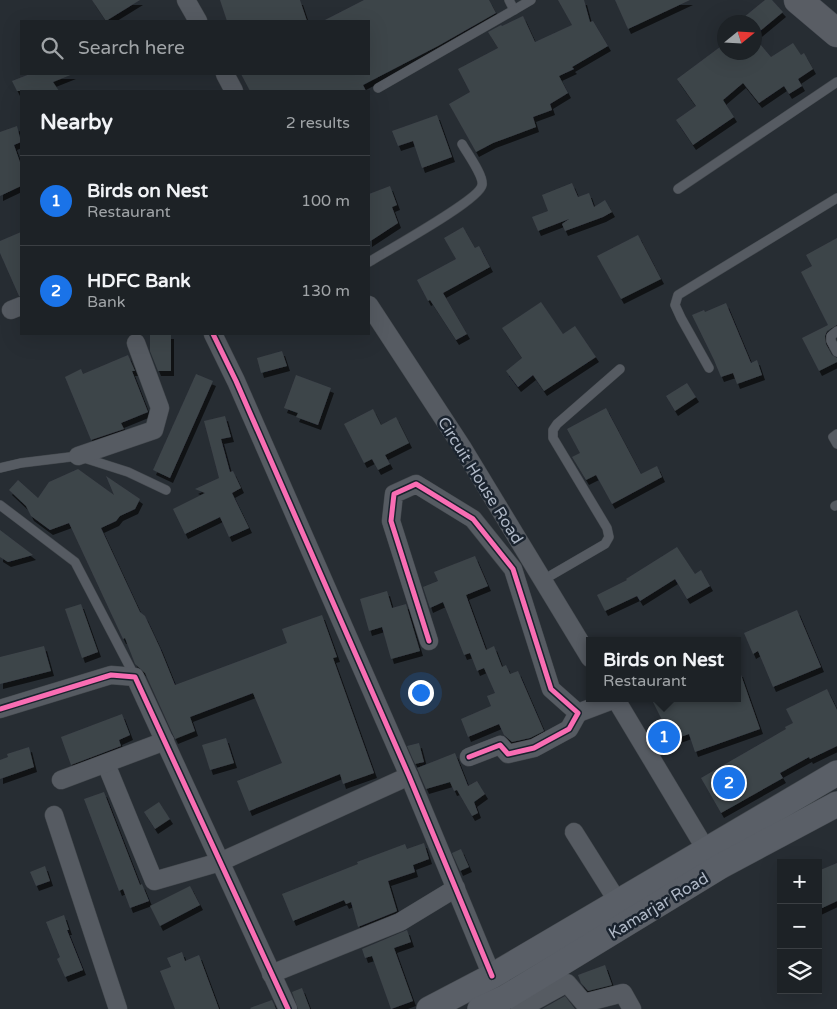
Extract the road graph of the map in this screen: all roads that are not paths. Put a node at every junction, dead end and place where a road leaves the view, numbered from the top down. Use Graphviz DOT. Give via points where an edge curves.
graph roads {
  1 [pos="186,0"];
  2 [pos="510,0"];
  3 [pos="530,0"];
  4 [pos="798,0"];
  5 [pos="514,10"];
  6 [pos="197,20"];
  7 [pos="837,33"];
  8 [pos="226,75"];
  9 [pos="837,82"];
  10 [pos="378,88"];
  11 [pos="233,90"];
  12 [pos="462,144"];
  13 [pos="678,189"];
  14 [pos="837,198"];
  15 [pos="370,261"];
  16 [pos="370,307"];
  17 [pos="837,331"];
  18 [pos="213,335"];
  19 [pos="136,343"];
  20 [pos="837,352"];
  21 [pos="709,368"];
  22 [pos="620,369"];
  23 [pos="837,434"];
  24 [pos="837,444"];
  25 [pos="78,456"];
  26 [pos="0,468"];
  27 [pos="166,490"];
  28 [pos="0,505"];
  29 [pos="543,580"];
  30 [pos="429,641"];
  31 [pos="586,651"];
  32 [pos="135,677"];
  33 [pos="605,702"];
  34 [pos="617,702"];
  35 [pos="0,709"];
  36 [pos="578,713"];
  37 [pos="165,741"];
  38 [pos="469,757"];
  39 [pos="106,764"];
  40 [pos="837,773"];
  41 [pos="409,776"];
  42 [pos="61,780"];
  43 [pos="837,804"];
  44 [pos="54,815"];
  45 [pos="574,832"];
  46 [pos="712,859"];
  47 [pos="220,862"];
  48 [pos="456,888"];
  49 [pos="618,902"];
  50 [pos="271,974"];
  51 [pos="492,976"];
  52 [pos="118,1009"];
  53 [pos="288,1009"];
  54 [pos="429,1009"];
  55 [pos="480,1009"];
  56 [pos="520,1009"];
  57 [pos="632,1009"];
  1 -- 6 [label="street"];
  2 -- 5 [label="lane"];
  3 -- 5 [label="lane"];
  4 -- 7 [label="main road"];
  5 -- 10 [label="lane"];
  8 -- 11 [label="street"];
  9 -- 13 [label="lane"];
  12 -- 15 [label="lane" via="481,177 479,192"];
  14 -- 21 [label="lane" via="678,295 675,305"];
  16 -- 29 [label="street, Circuit House Road" via="462,447"];
  17 -- 20 [label="lane" via="831,336"];
  18 -- 41 [label="street"];
  19 -- 25 [label="street" via="160,408 154,430"];
  22 -- 29 [label="lane" via="553,430 553,438 607,528 609,537 605,544"];
  23 -- 24 [label="lane" via="833,437"];
  25 -- 26 [label="lane" via="21,462"];
  25 -- 27 [label="lane" via="128,472"];
  28 -- 32 [label="lane" via="75,562"];
  29 -- 31 [label="street, Circuit House Road"];
  30 -- 36 [label="street" via="391,521 394,494 416,484 473,519 513,568 550,689"];
  32 -- 35 [label="street" via="111,675"];
  32 -- 37 [label="street"];
  33 -- 36 [label="street"];
  34 -- 46 [label="street"];
  36 -- 38 [label="street" via="569,729 534,748 508,754 500,745"];
  37 -- 39 [label="street"];
  37 -- 47 [label="street"];
  39 -- 42 [label="street"];
  39 -- 47 [label="street" via="154,882"];
  40 -- 46 [label="main road"];
  41 -- 47 [label="street"];
  41 -- 48 [label="street"];
  43 -- 46 [label="main road, Kamarjar Road"];
  44 -- 52 [label="street"];
  45 -- 49 [label="street"];
  46 -- 49 [label="main road"];
  46 -- 55 [label="main road, Kamarjar Road" via="506,997"];
  47 -- 50 [label="street"];
  48 -- 50 [label="street" via="400,922"];
  48 -- 51 [label="street"];
  49 -- 51 [label="main road"];
  50 -- 53 [label="street"];
  51 -- 54 [label="main road"];
  56 -- 57 [label="street" via="567,983 584,1003 623,993"];
}
